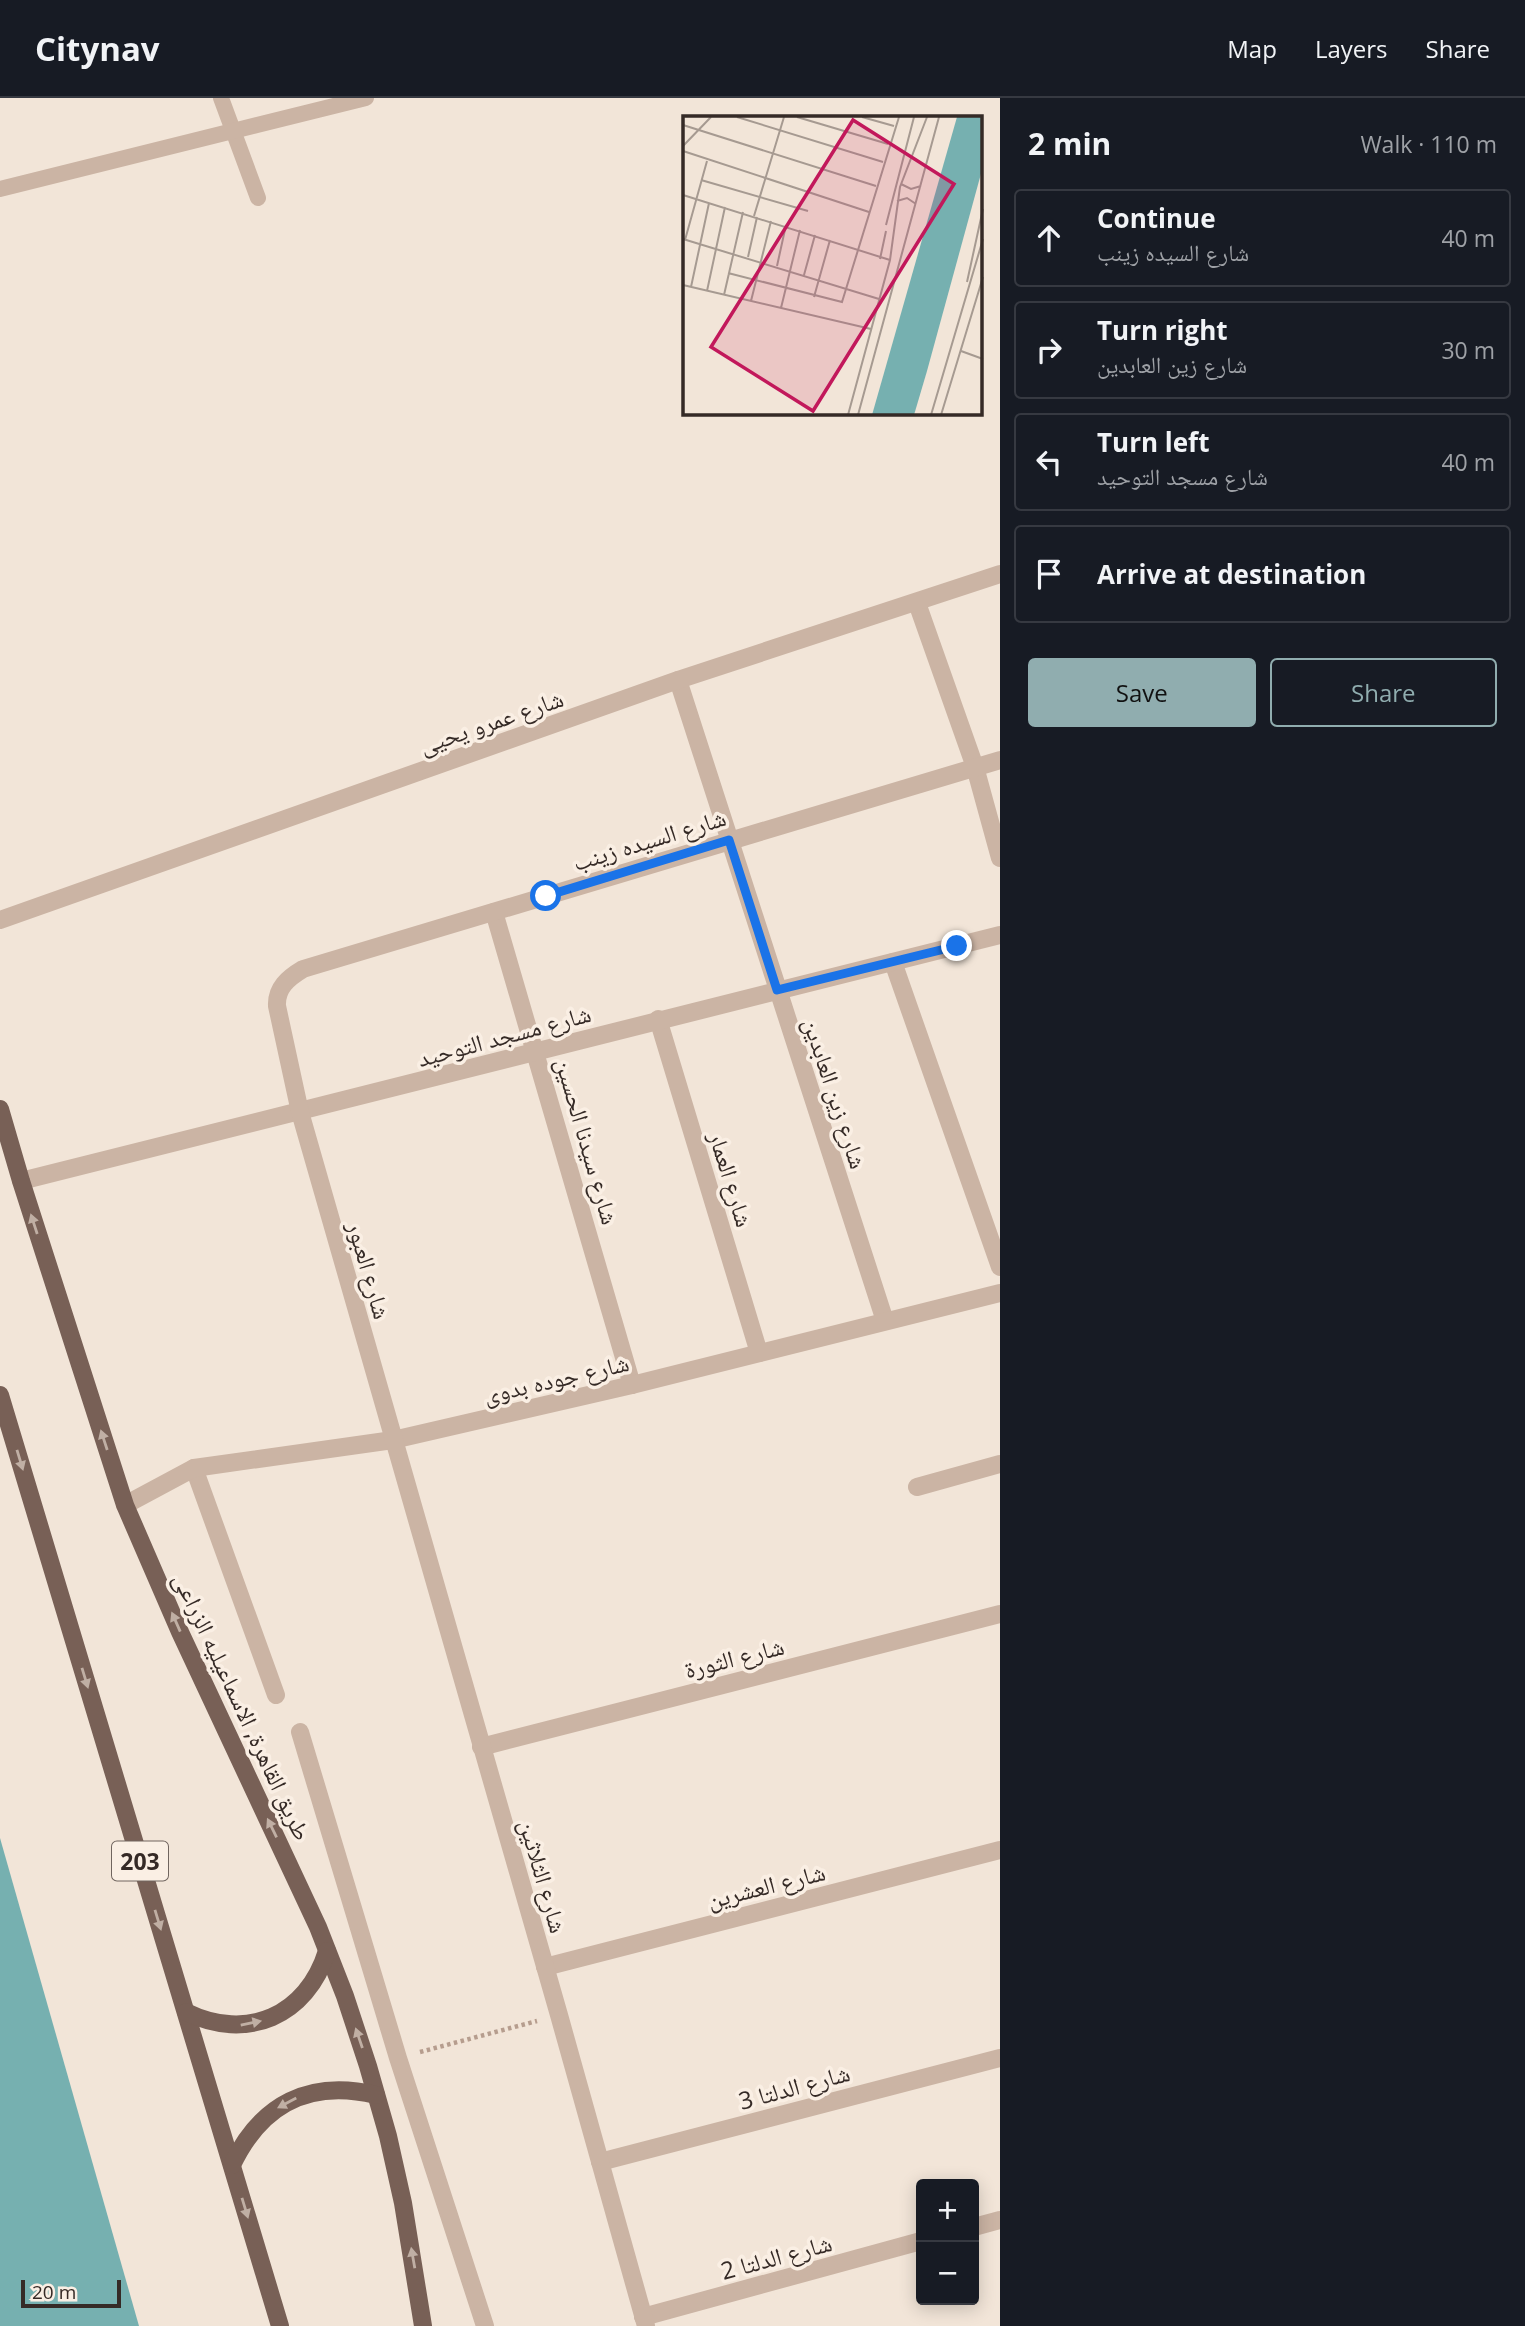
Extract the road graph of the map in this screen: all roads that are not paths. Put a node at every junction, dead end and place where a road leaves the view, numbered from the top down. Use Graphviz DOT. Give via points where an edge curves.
graph roads {
  1 [pos="220,98"];
  2 [pos="366,98"];
  3 [pos="233,131"];
  4 [pos="0,189"];
  5 [pos="258,198"];
  6 [pos="1000,574"];
  7 [pos="917,604"];
  8 [pos="678,680"];
  9 [pos="1000,760"];
  10 [pos="975,767"];
  11 [pos="729,840"];
  12 [pos="1000,858"];
  13 [pos="494,912"];
  14 [pos="0,920"];
  15 [pos="1000,935"];
  16 [pos="893,962"];
  17 [pos="777,990"];
  18 [pos="658,1019"];
  19 [pos="537,1052"];
  20 [pos="0,1109"];
  21 [pos="300,1112"];
  22 [pos="21,1181"];
  23 [pos="1000,1267"];
  24 [pos="1000,1293"];
  25 [pos="885,1321"];
  26 [pos="760,1353"];
  27 [pos="632,1385"];
  28 [pos="0,1395"];
  29 [pos="393,1440"];
  30 [pos="1000,1464"];
  31 [pos="194,1468"];
  32 [pos="916,1487"];
  33 [pos="125,1505"];
  34 [pos="1000,1614"];
  35 [pos="276,1695"];
  36 [pos="300,1732"];
  37 [pos="481,1747"];
  38 [pos="1000,1850"];
  39 [pos="327,1951"];
  40 [pos="545,1967"];
  41 [pos="186,2012"];
  42 [pos="1000,2058"];
  43 [pos="376,2095"];
  44 [pos="600,2162"];
  45 [pos="232,2165"];
  46 [pos="1000,2220"];
  47 [pos="979,2226"];
  48 [pos="918,2242"];
  49 [pos="645,2322"];
  50 [pos="280,2326"];
  51 [pos="423,2326"];
  52 [pos="485,2326"];
  1 -- 3 [label="lane"];
  2 -- 3 [label="lane"];
  3 -- 4 [label="lane"];
  3 -- 5 [label="lane"];
  6 -- 7 [label="street, شارع عمرو يحيى"];
  7 -- 8 [label="street, شارع عمرو يحيى"];
  7 -- 10 [label="street"];
  8 -- 11 [label="street, شارع زين العابدين"];
  8 -- 14 [label="street, شارع عمرو يحيى"];
  9 -- 10 [label="street, شارع السيده زينب"];
  10 -- 11 [label="street, شارع السيده زينب"];
  10 -- 12 [label="street"];
  11 -- 13 [label="street, شارع السيده زينب"];
  11 -- 17 [label="street, شارع زين العابدين"];
  13 -- 19 [label="street, شارع سيدنا الحسين"];
  13 -- 21 [label="street, شارع السيده زينب" via="303,969 282,985 277,1006"];
  15 -- 16 [label="street, شارع مسجد التوحيد"];
  16 -- 17 [label="street, شارع مسجد التوحيد"];
  16 -- 23 [label="street"];
  17 -- 18 [label="street, شارع مسجد التوحيد"];
  17 -- 25 [label="street, شارع زين العابدين"];
  18 -- 19 [label="street, شارع مسجد التوحيد"];
  18 -- 26 [label="street, شارع العمار"];
  19 -- 21 [label="street, شارع مسجد التوحيد"];
  19 -- 27 [label="street, شارع سيدنا الحسين"];
  20 -- 22 [label="main road, طريق القاهرة, الاسماعيليه الزراعى"];
  21 -- 22 [label="street, شارع مسجد التوحيد"];
  21 -- 29 [label="street, شارع العبور"];
  33 -- 22 [label="main road, طريق القاهرة, الاسماعيليه الزراعى, one-way"];
  24 -- 25 [label="street, شارع جوده بدوى"];
  25 -- 26 [label="street, شارع جوده بدوى"];
  26 -- 27 [label="street, شارع جوده بدوى"];
  27 -- 29 [label="street, شارع جوده بدوى"];
  28 -- 41 [label="main road, 203, one-way"];
  29 -- 31 [label="street, شارع جوده بدوى"];
  29 -- 37 [label="street, شارع الثلاثين"];
  30 -- 32 [label="street"];
  31 -- 33 [label="street, شارع جوده بدوى"];
  31 -- 35 [label="street"];
  39 -- 33 [label="main road, طريق القاهرة, الاسماعيليه الزراعى, one-way"];
  34 -- 37 [label="street, شارع الثورة"];
  36 -- 52 [label="street"];
  37 -- 40 [label="street, شارع الثلاثين"];
  38 -- 40 [label="street, شارع العشرين"];
  41 -- 39 [label="main road, one-way" via="237,2026 272,2018 313,1984"];
  43 -- 39 [label="main road, طريق القاهرة, الاسماعيليه الزراعى, one-way"];
  40 -- 44 [label="street, شارع الثلاثين"];
  41 -- 45 [label="main road, 203"];
  42 -- 44 [label="street, شارع الدلتا 3"];
  43 -- 45 [label="main road, one-way" via="332,2089 289,2101 254,2127"];
  51 -- 43 [label="main road, طريق القاهرة, الاسماعيليه الزراعى, one-way" via="404,2203"];
  44 -- 49 [label="street, شارع الثلاثين"];
  45 -- 50 [label="main road, 203, one-way"];
  46 -- 47 [label="street"];
  48 -- 49 [label="street, شارع الدلتا 2"];
}
